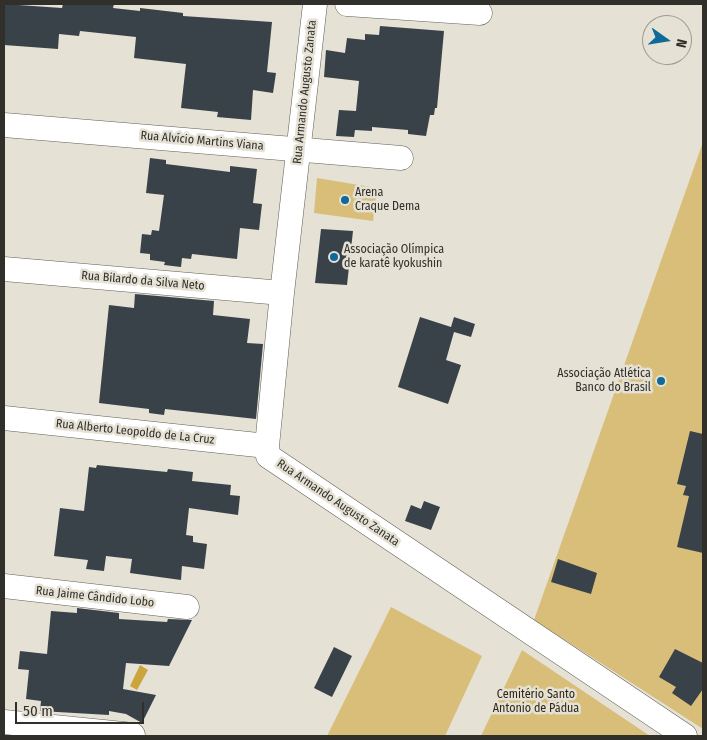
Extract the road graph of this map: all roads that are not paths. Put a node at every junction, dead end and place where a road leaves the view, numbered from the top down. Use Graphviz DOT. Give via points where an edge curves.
graph roads {
  1 [pos="315,4"];
  2 [pos="347,4"];
  3 [pos="480,13"];
  4 [pos="4,125"];
  5 [pos="299,149"];
  6 [pos="401,158"];
  7 [pos="4,269"];
  8 [pos="282,293"];
  9 [pos="4,418"];
  10 [pos="267,446"];
  11 [pos="4,586"];
  12 [pos="187,607"];
  13 [pos="4,722"];
  14 [pos="133,735"];
  15 [pos="685,736"];
  1 -- 5 [label="street, Rua Armando Augusto Zanata"];
  2 -- 3 [label="street"];
  4 -- 5 [label="street, Rua Alvício Martins Viana"];
  5 -- 6 [label="street, Rua Alvício Martins Viana"];
  5 -- 8 [label="street, Rua Armando Augusto Zanata"];
  7 -- 8 [label="street, Rua Bilardo da Silva Neto"];
  8 -- 10 [label="street, Rua Armando Augusto Zanata"];
  9 -- 10 [label="street, Rua Alberto Leopoldo de La Cruz"];
  10 -- 15 [label="street, Rua Armando Augusto Zanata" via="268,456"];
  11 -- 12 [label="street, Rua Jaime Cândido Lobo"];
  13 -- 14 [label="street"];
}
